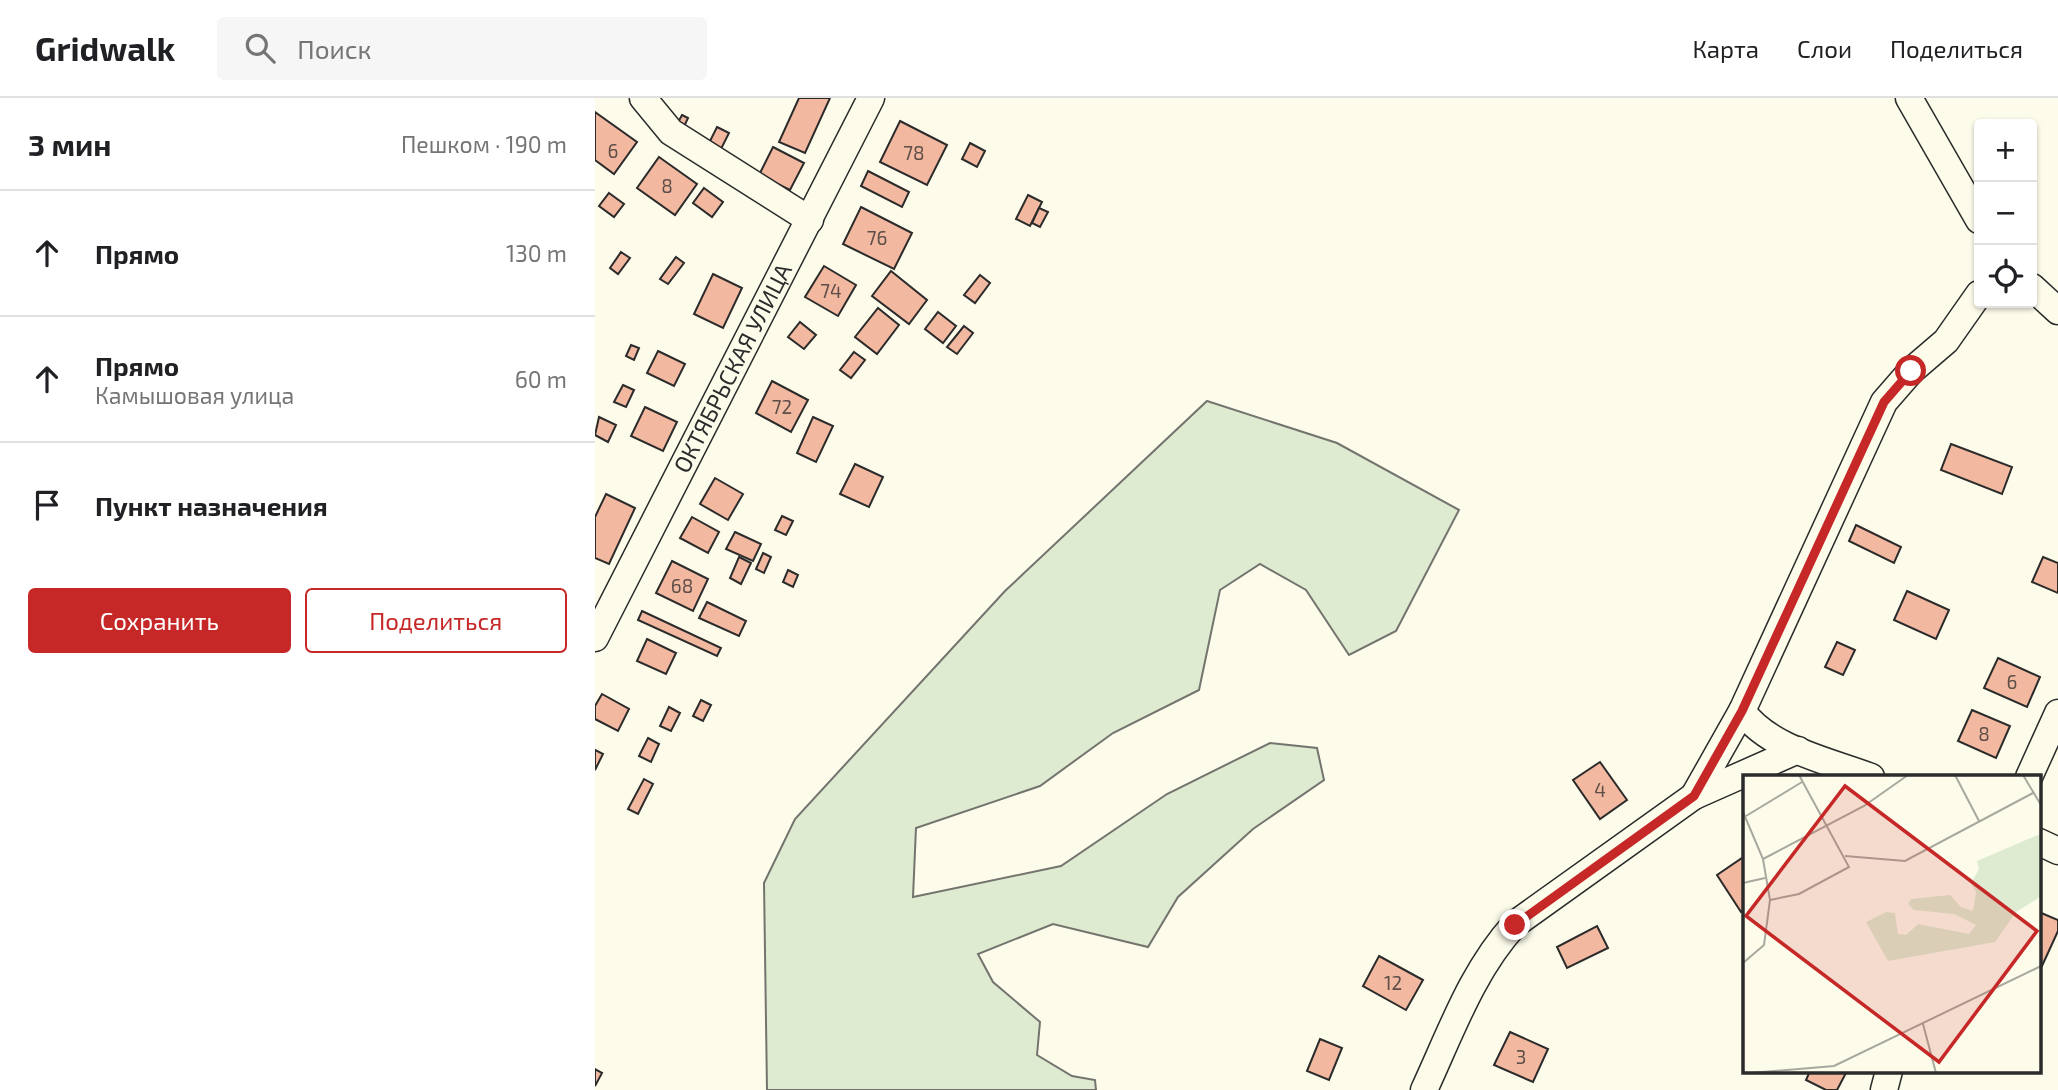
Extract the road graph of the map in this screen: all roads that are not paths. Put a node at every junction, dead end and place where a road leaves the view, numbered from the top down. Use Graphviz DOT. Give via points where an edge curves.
graph roads {
  1 [pos="643,98"];
  2 [pos="871,98"];
  3 [pos="1909,98"];
  4 [pos="1974,211"];
  5 [pos="810,220"];
  6 [pos="2037,292"];
  7 [pos="1974,302"];
  8 [pos="2058,311"];
  9 [pos="595,638"];
  10 [pos="1742,711"];
  11 [pos="2058,713"];
  12 [pos="1798,750"];
  13 [pos="1866,775"];
  14 [pos="2029,775"];
  15 [pos="1694,796"];
  16 [pos="2041,843"];
  17 [pos="2058,851"];
  18 [pos="1889,1072"];
  19 [pos="1425,1090"];
  20 [pos="1884,1090"];
  1 -- 5 [label="street" via="671,132"];
  2 -- 5 [label="street, ОКТЯБРЬСКАЯ УЛИЦА"];
  3 -- 4 [label="street"];
  5 -- 9 [label="street, ОКТЯБРЬСКАЯ УЛИЦА"];
  6 -- 8 [label="street"];
  7 -- 10 [label="street" via="1946,341 1884,402"];
  10 -- 12 [label="street" via="1753,727"];
  10 -- 15 [label="street"];
  11 -- 14 [label="street"];
  12 -- 13 [label="street"];
  12 -- 15 [label="street"];
  15 -- 19 [label="street" via="1515,925 1493,948"];
  16 -- 17 [label="street"];
  18 -- 20 [label="street"];
}
